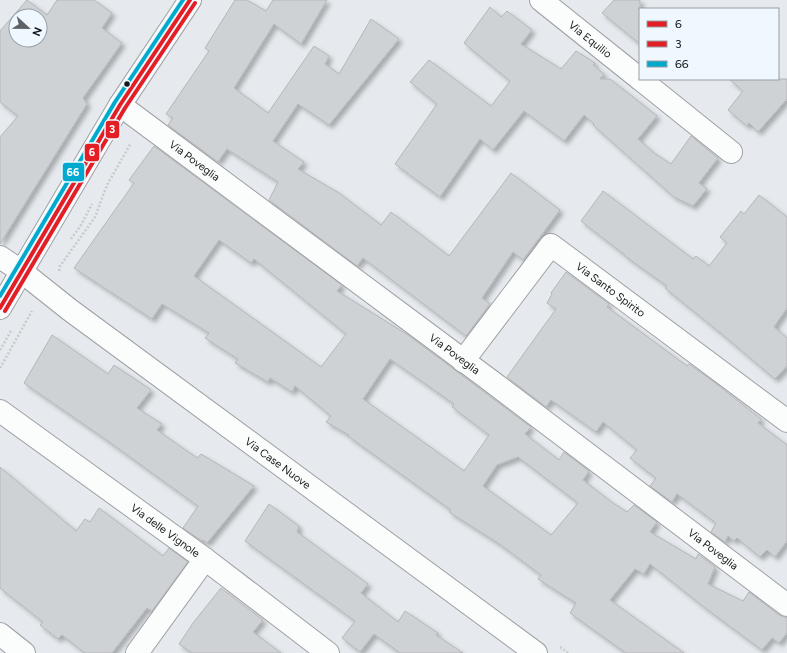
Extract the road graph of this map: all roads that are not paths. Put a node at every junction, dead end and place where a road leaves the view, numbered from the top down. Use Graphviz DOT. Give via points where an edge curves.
graph roads {
  1 [pos="190,0"];
  2 [pos="541,0"];
  3 [pos="639,78"];
  4 [pos="641,80"];
  5 [pos="120,106"];
  6 [pos="731,152"];
  7 [pos="0,257"];
  8 [pos="21,271"];
  9 [pos="0,308"];
  10 [pos="463,361"];
  11 [pos="0,411"];
  12 [pos="787,421"];
  13 [pos="205,559"];
  14 [pos="787,605"];
  15 [pos="0,634"];
  16 [pos="546,648"];
  17 [pos="24,653"];
  18 [pos="137,653"];
  19 [pos="328,653"];
  1 -- 5 [label="street"];
  2 -- 3 [label="street, Via Equilio"];
  4 -- 6 [label="street, Via Equilio"];
  5 -- 8 [label="street"];
  5 -- 10 [label="street, Via Poveglia"];
  7 -- 8 [label="street, Via Case Nuove"];
  8 -- 9 [label="street"];
  8 -- 16 [label="street, Via Case Nuove" via="70,310"];
  10 -- 12 [label="street, Via Santo Spirito" via="551,245"];
  10 -- 14 [label="street, Via Poveglia"];
  11 -- 13 [label="street, Via delle Vignole"];
  13 -- 18 [label="street"];
  13 -- 19 [label="street, Via delle Vignole"];
  15 -- 17 [label="street"];
}
